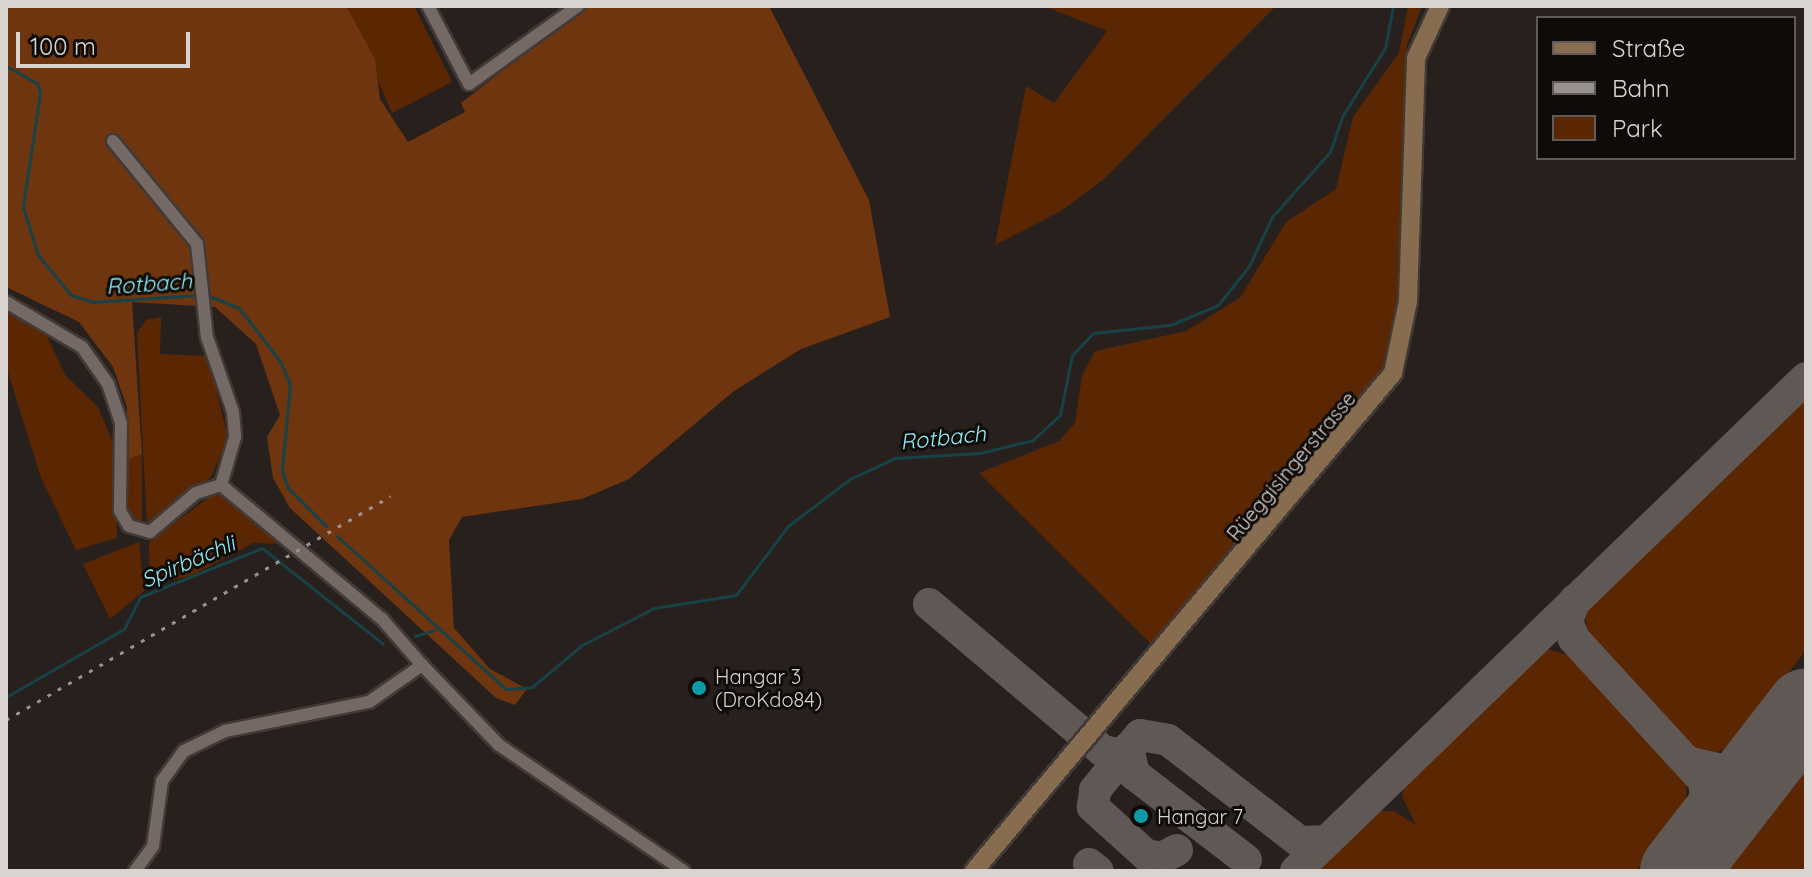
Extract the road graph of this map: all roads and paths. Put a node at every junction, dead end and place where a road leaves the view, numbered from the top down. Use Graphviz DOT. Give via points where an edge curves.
graph roads {
  1 [pos="428,6"];
  2 [pos="578,6"];
  3 [pos="1440,6"];
  4 [pos="113,141"];
  5 [pos="6,302"];
  6 [pos="221,485"];
  7 [pos="422,665"];
  8 [pos="135,871"];
  9 [pos="684,871"];
  10 [pos="974,871"];
  1 -- 2 [label="street" via="469,84"];
  3 -- 10 [label="main road, Rüeggisingerstrasse" via="1416,58 1408,301 1393,373"];
  4 -- 6 [label="street" via="189,227 202,309 233,412 235,437"];
  5 -- 6 [label="street" via="82,347 108,384 121,423 120,511 129,526 150,532 196,493"];
  6 -- 7 [label="street" via="382,619"];
  7 -- 8 [label="street" via="369,702 225,731 184,751 162,781 153,846"];
  7 -- 9 [label="street" via="499,745"];
}
